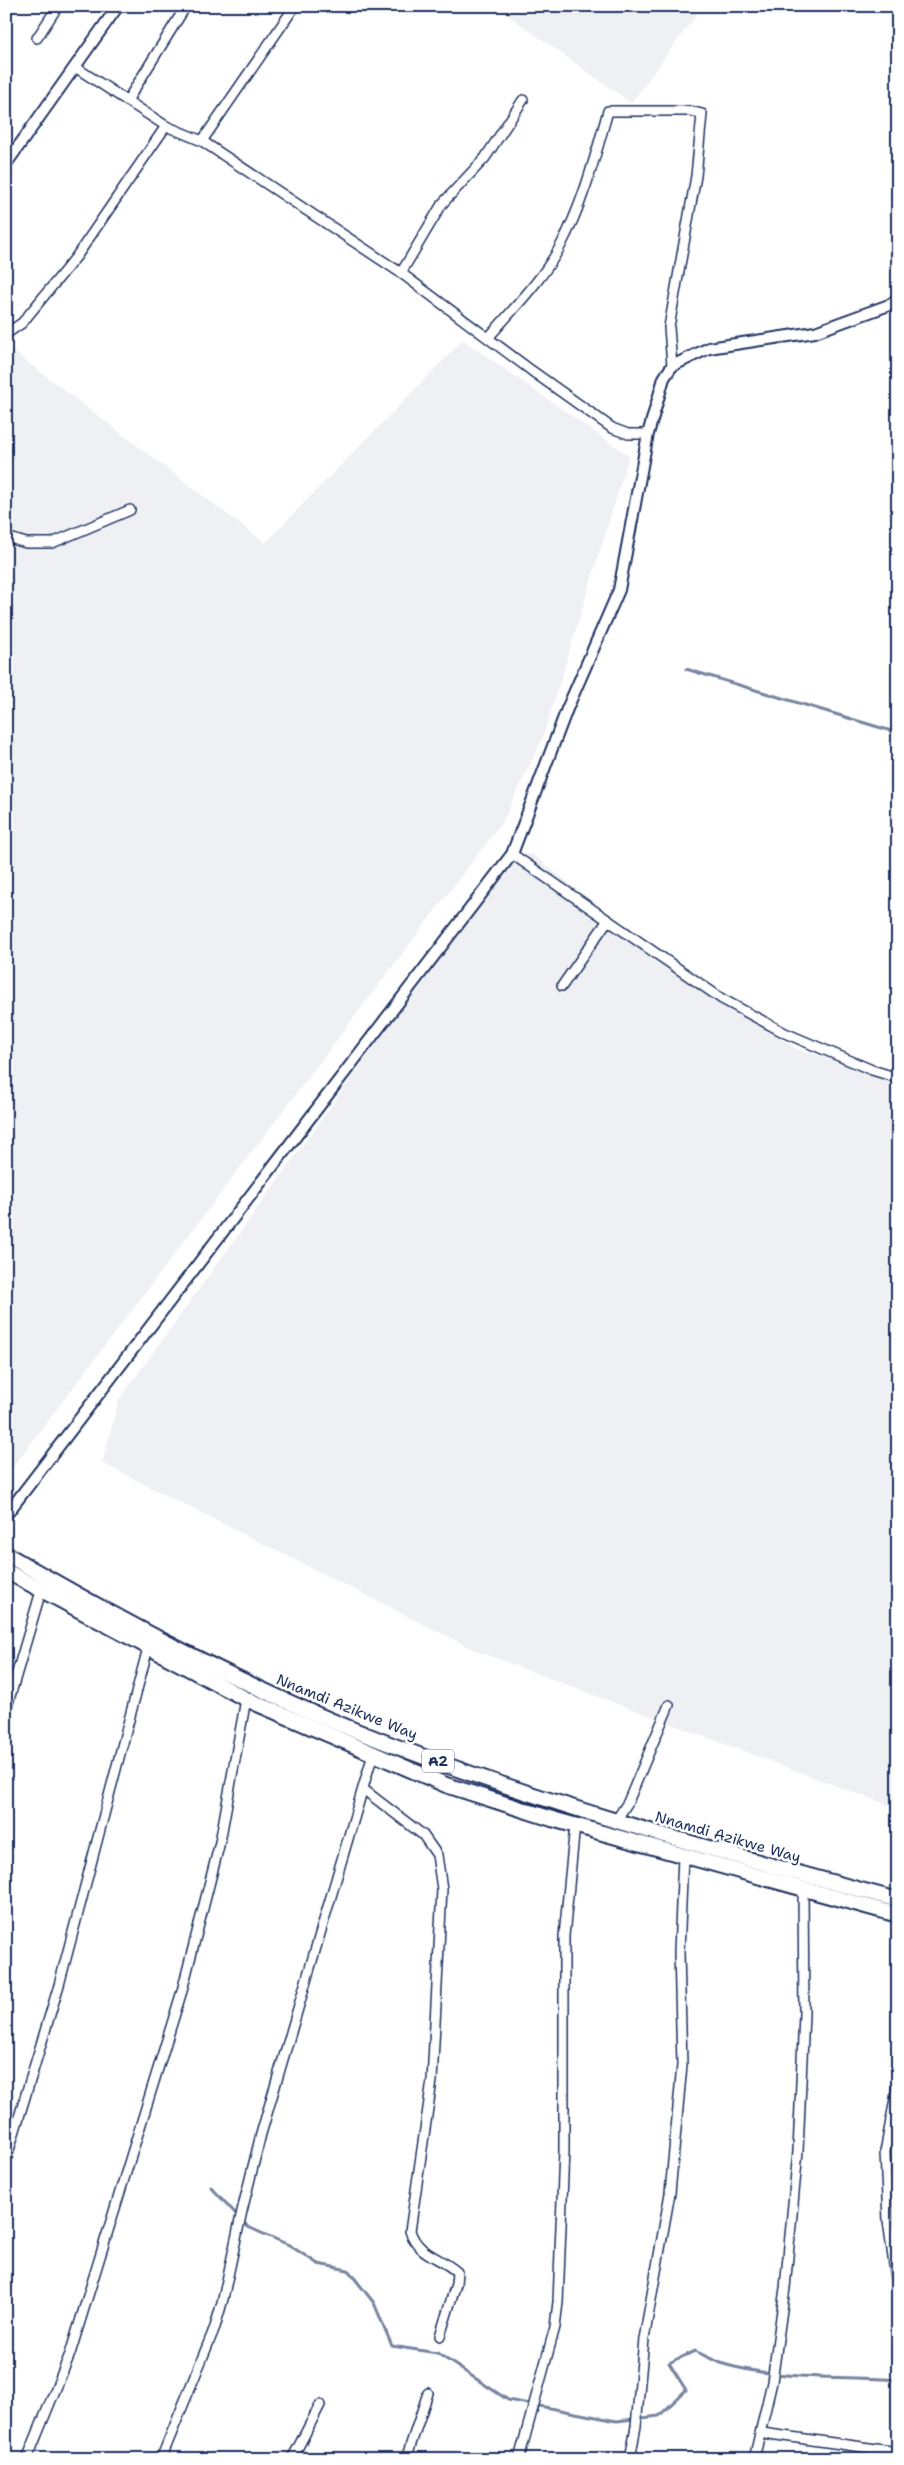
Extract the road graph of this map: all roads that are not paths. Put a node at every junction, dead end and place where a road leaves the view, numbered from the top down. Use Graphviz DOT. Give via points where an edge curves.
graph roads {
  1 [pos="58,6"];
  2 [pos="118,6"];
  3 [pos="186,6"];
  4 [pos="295,6"];
  5 [pos="37,38"];
  6 [pos="75,67"];
  7 [pos="523,100"];
  8 [pos="127,101"];
  9 [pos="166,126"];
  10 [pos="202,141"];
  11 [pos="6,164"];
  12 [pos="401,273"];
  13 [pos="898,299"];
  14 [pos="7,333"];
  15 [pos="489,337"];
  16 [pos="672,366"];
  17 [pos="648,434"];
  18 [pos="130,510"];
  19 [pos="6,537"];
  20 [pos="512,854"];
  21 [pos="608,920"];
  22 [pos="562,986"];
  23 [pos="898,1078"];
  24 [pos="6,1515"];
  25 [pos="6,1554"];
  26 [pos="6,1571"];
  27 [pos="41,1591"];
  28 [pos="148,1648"];
  29 [pos="246,1699"];
  30 [pos="669,1705"];
  31 [pos="6,1710"];
  32 [pos="373,1754"];
  33 [pos="363,1789"];
  34 [pos="615,1822"];
  35 [pos="575,1825"];
  36 [pos="683,1856"];
  37 [pos="803,1889"];
  38 [pos="898,1900"];
  39 [pos="898,1915"];
  40 [pos="898,2083"];
  41 [pos="6,2160"];
  42 [pos="898,2294"];
  43 [pos="440,2336"];
  44 [pos="428,2393"];
  45 [pos="320,2405"];
  46 [pos="762,2433"];
  47 [pos="898,2452"];
  48 [pos="27,2459"];
  49 [pos="161,2459"];
  50 [pos="292,2459"];
  51 [pos="406,2459"];
  52 [pos="520,2459"];
  53 [pos="630,2459"];
  54 [pos="754,2459"];
  1 -- 5 [label="street"];
  2 -- 6 [label="street"];
  3 -- 8 [label="street"];
  4 -- 10 [label="street"];
  6 -- 8 [label="street"];
  6 -- 11 [label="street"];
  7 -- 12 [label="street" via="485,158 442,204"];
  8 -- 9 [label="street"];
  9 -- 10 [label="street"];
  9 -- 14 [label="street" via="76,257 22,323"];
  10 -- 12 [label="street"];
  12 -- 15 [label="street"];
  13 -- 16 [label="street" via="889,306 815,332 709,348"];
  15 -- 16 [label="street" via="532,288 559,248 582,201 608,110 690,111 702,114 702,124 669,327"];
  15 -- 17 [label="street" via="612,428 628,434"];
  16 -- 17 [label="street" via="664,378"];
  17 -- 20 [label="street" via="619,590 568,709"];
  18 -- 19 [label="street" via="52,543 26,543"];
  20 -- 21 [label="street"];
  20 -- 24 [label="street"];
  21 -- 22 [label="street"];
  21 -- 23 [label="street" via="722,999 786,1033"];
  25 -- 34 [label="highway, Nnamdi Azikwe Way / A2" via="102,1608 272,1694 442,1763"];
  26 -- 27 [label="highway, Nnamdi Azikwe Way / A2"];
  27 -- 28 [label="highway, Nnamdi Azikwe Way / A2"];
  27 -- 31 [label="street"];
  28 -- 29 [label="highway, Nnamdi Azikwe Way / A2"];
  28 -- 41 [label="street" via="59,1985"];
  29 -- 32 [label="highway, Nnamdi Azikwe Way / A2"];
  29 -- 48 [label="street" via="220,1842 182,1991 70,2354"];
  30 -- 34 [label="street" via="628,1802"];
  32 -- 33 [label="street"];
  32 -- 35 [label="highway, Nnamdi Azikwe Way / A2" via="446,1785"];
  33 -- 43 [label="street" via="423,1835 437,1855 442,1889 432,2081 410,2231 414,2243 422,2250 457,2272"];
  33 -- 49 [label="street" via="261,2134 215,2327"];
  34 -- 38 [label="highway, Nnamdi Azikwe Way / A2"];
  35 -- 36 [label="highway, Nnamdi Azikwe Way / A2"];
  35 -- 52 [label="street" via="564,1936 564,2150 558,2302 555,2327"];
  36 -- 37 [label="highway, Nnamdi Azikwe Way / A2"];
  36 -- 53 [label="street" via="680,1952 682,2065 670,2193 644,2339"];
  37 -- 39 [label="highway, Nnamdi Azikwe Way / A2"];
  37 -- 46 [label="street" via="804,2014 798,2151 785,2288"];
  40 -- 42 [label="street" via="885,2152 888,2221"];
  44 -- 51 [label="street"];
  45 -- 50 [label="street"];
  46 -- 47 [label="street"];
  46 -- 54 [label="street"];
}
